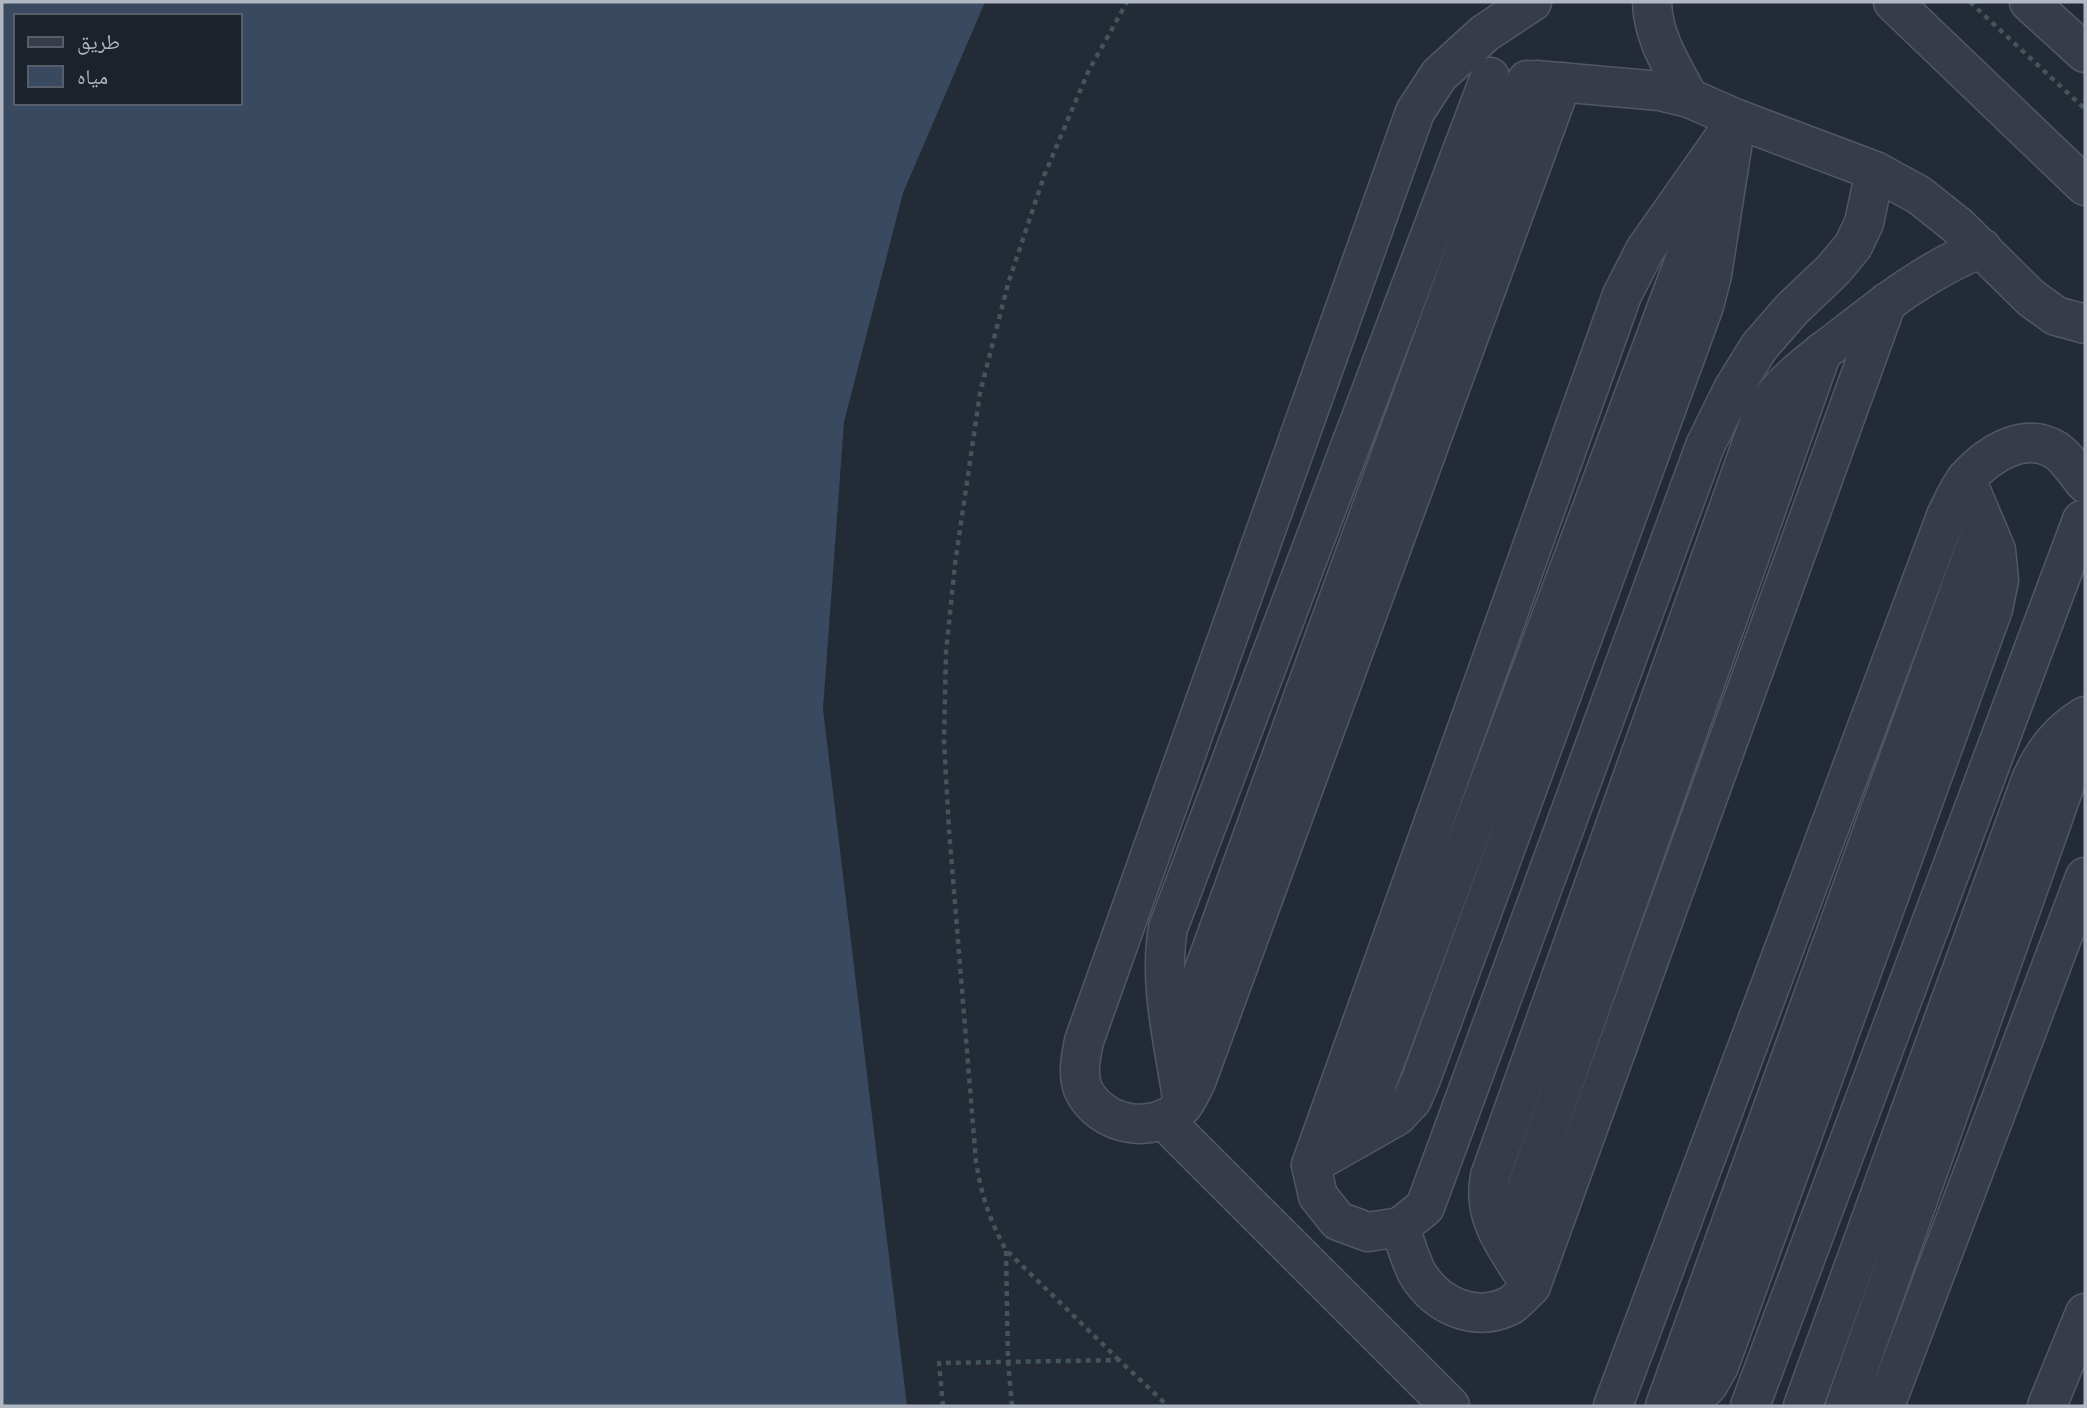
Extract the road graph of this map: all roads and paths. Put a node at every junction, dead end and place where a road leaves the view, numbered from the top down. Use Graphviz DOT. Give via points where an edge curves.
graph roads {
  1 [pos="1127,2"];
  2 [pos="1532,2"];
  3 [pos="1652,2"];
  4 [pos="1893,2"];
  5 [pos="1970,2"];
  6 [pos="2029,2"];
  7 [pos="2085,53"];
  8 [pos="1439,75"];
  9 [pos="1526,80"];
  10 [pos="1689,98"];
  11 [pos="2085,109"];
  12 [pos="1737,119"];
  13 [pos="1875,171"];
  14 [pos="2085,186"];
  15 [pos="1982,248"];
  16 [pos="1887,302"];
  17 [pos="2085,325"];
  18 [pos="1966,480"];
  19 [pos="2084,508"];
  20 [pos="1984,523"];
  21 [pos="2085,716"];
  22 [pos="2085,728"];
  23 [pos="2085,877"];
  24 [pos="1173,1113"];
  25 [pos="1311,1165"];
  26 [pos="1400,1227"];
  27 [pos="1006,1251"];
  28 [pos="1531,1286"];
  29 [pos="2085,1313"];
  30 [pos="1119,1360"];
  31 [pos="1008,1362"];
  32 [pos="943,1406"];
  33 [pos="1012,1406"];
  34 [pos="1168,1406"];
  35 [pos="1450,1406"];
  36 [pos="1613,1406"];
  37 [pos="1665,1406"];
  38 [pos="1687,1406"];
  39 [pos="1750,1406"];
  40 [pos="1803,1406"];
  41 [pos="1844,1406"];
  42 [pos="1885,1406"];
  43 [pos="2047,1406"];
  1 -- 27 [label="path" via="1087,72 1044,176 1008,284 980,393 946,652 949,830 976,1162 982,1197"];
  2 -- 8 [label="street" via="1485,33"];
  3 -- 10 [label="street" via="1660,45"];
  4 -- 14 [label="street"];
  5 -- 11 [label="path"];
  6 -- 7 [label="street"];
  8 -- 9 [label="street"];
  8 -- 24 [label="street" via="1415,112 1084,1041 1079,1064 1083,1088 1096,1108 1116,1121 1140,1125"];
  9 -- 10 [label="street" via="1660,91"];
  9 -- 24 [label="street" via="1196,1082"];
  9 -- 24 [label="street" via="1168,929 1164,978 1175,1049"];
  10 -- 12 [label="street"];
  12 -- 13 [label="street"];
  12 -- 25 [label="street" via="1644,250 1622,295"];
  12 -- 25 [label="street" via="1704,306 1421,1079 1412,1100 1397,1116"];
  13 -- 15 [label="street" via="1919,195"];
  13 -- 26 [label="street" via="1864,223 1853,246 1759,347 1732,389 1705,446 1437,1178 1425,1207"];
  15 -- 16 [label="street" via="1951,260"];
  15 -- 17 [label="street" via="2031,298 2056,316"];
  16 -- 28 [label="street"];
  16 -- 28 [label="street" via="1777,390 1763,409 1490,1176 1489,1213"];
  18 -- 19 [label="street" via="2010,445 2037,443 2057,451"];
  18 -- 20 [label="street"];
  18 -- 36 [label="street" via="1946,516"];
  19 -- 39 [label="street"];
  20 -- 37 [label="street"];
  20 -- 38 [label="street" via="1996,550 1999,580 1993,609 1719,1366"];
  21 -- 40 [label="street" via="2054,740 2031,780"];
  22 -- 41 [label="street"];
  23 -- 42 [label="street"];
  24 -- 35 [label="street"];
  25 -- 26 [label="street" via="1318,1196 1338,1221 1368,1232"];
  26 -- 28 [label="street" via="1417,1272 1432,1294 1456,1309 1483,1313 1510,1304"];
  27 -- 30 [label="path"];
  27 -- 31 [label="path"];
  29 -- 43 [label="street"];
  30 -- 31 [label="path"];
  30 -- 34 [label="path"];
  31 -- 32 [label="path" via="939,1363"];
  31 -- 33 [label="path"];
}
